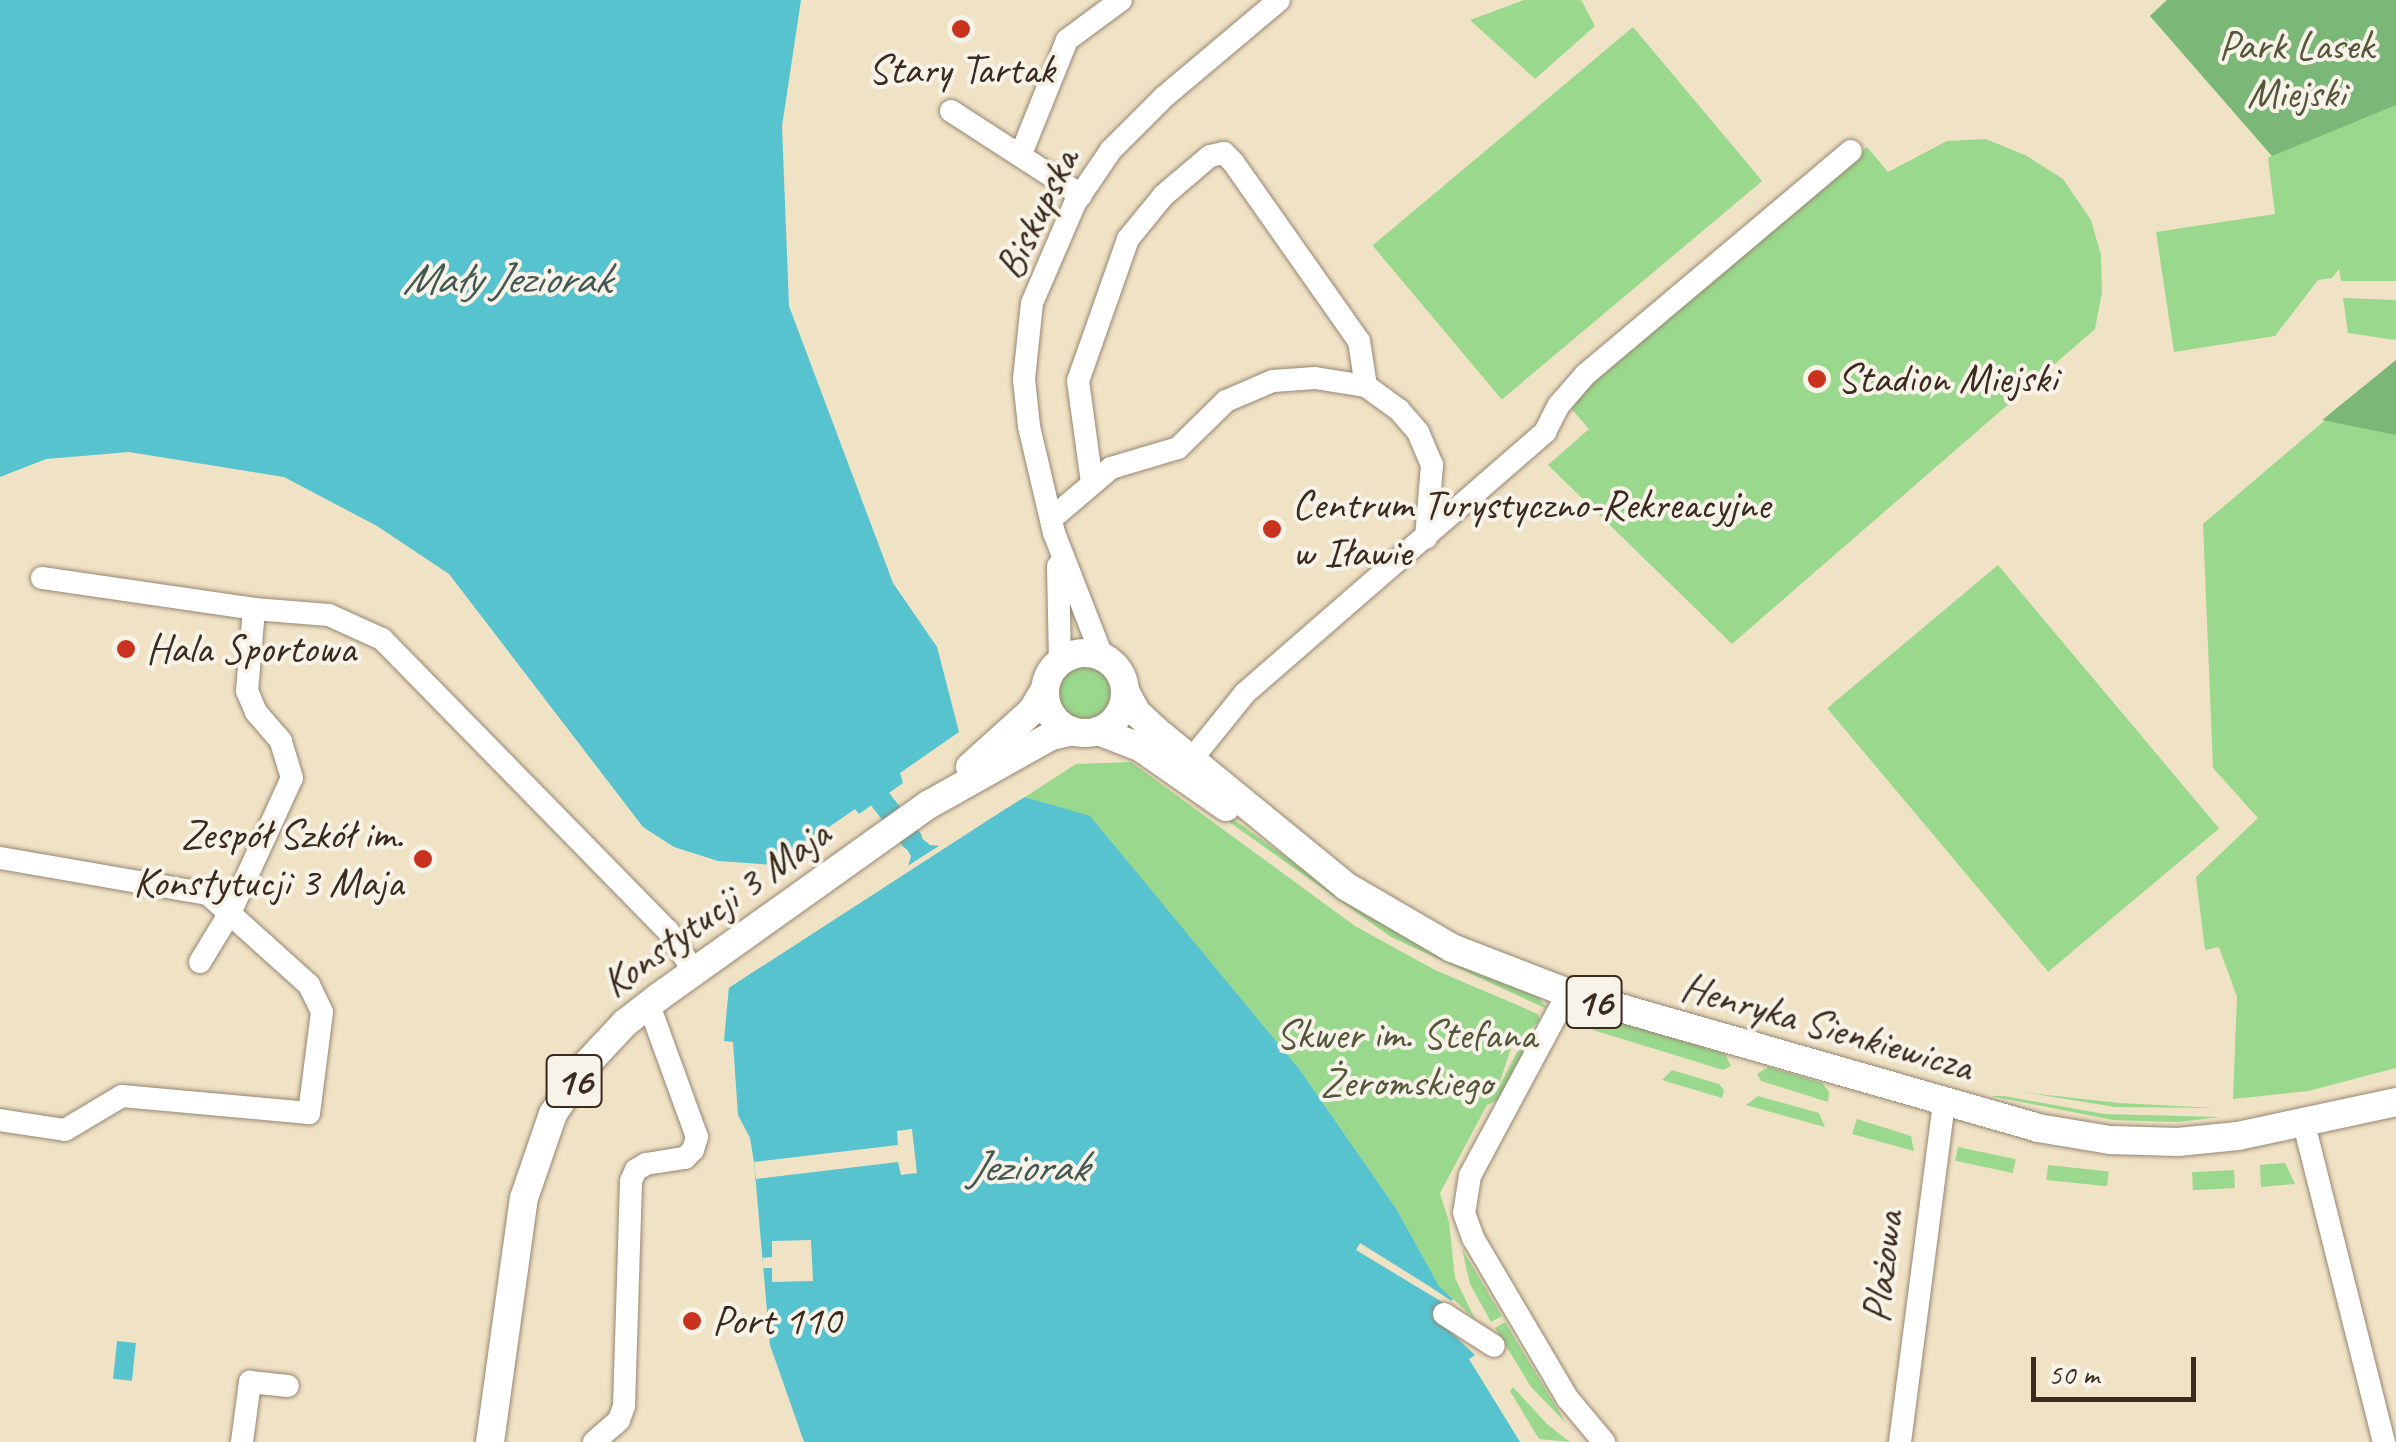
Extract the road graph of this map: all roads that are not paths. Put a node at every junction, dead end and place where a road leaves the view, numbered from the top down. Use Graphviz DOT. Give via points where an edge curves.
graph roads {
  1 [pos="1120,0"];
  2 [pos="1279,0"];
  3 [pos="951,111"];
  4 [pos="1851,151"];
  5 [pos="1021,154"];
  6 [pos="1081,195"];
  7 [pos="1366,386"];
  8 [pos="1088,486"];
  9 [pos="1052,526"];
  10 [pos="1426,538"];
  11 [pos="42,578"];
  12 [pos="254,609"];
  13 [pos="1102,656"];
  14 [pos="1060,661"];
  15 [pos="1044,691"];
  16 [pos="1125,692"];
  17 [pos="1085,731"];
  18 [pos="1191,760"];
  19 [pos="928,805"];
  20 [pos="1276,833"];
  21 [pos="0,858"];
  22 [pos="232,912"];
  23 [pos="200,962"];
  24 [pos="694,972"];
  25 [pos="1568,993"];
  26 [pos="650,1005"];
  27 [pos="1944,1101"];
  28 [pos="2396,1102"];
  29 [pos="0,1120"];
  30 [pos="2304,1124"];
  31 [pos="1444,1314"];
  32 [pos="1494,1346"];
  33 [pos="288,1386"];
  34 [pos="494,1441"];
  35 [pos="242,1442"];
  36 [pos="594,1442"];
  37 [pos="1604,1442"];
  38 [pos="1900,1442"];
  39 [pos="2384,1442"];
  1 -- 5 [label="street" via="1067,40"];
  2 -- 6 [label="street, Biskupska" via="1133,126"];
  3 -- 5 [label="street"];
  4 -- 10 [label="street" via="1586,374 1546,432"];
  5 -- 6 [label="street"];
  6 -- 9 [label="street, Biskupska" via="1046,264 1027,338 1029,426"];
  7 -- 8 [label="street" via="1316,378 1273,381 1226,401 1178,448 1111,468"];
  7 -- 8 [label="street" via="1359,341 1234,162 1224,153 1210,156 1164,195 1128,239 1078,381"];
  7 -- 10 [label="street" via="1418,432 1432,464"];
  8 -- 9 [label="street"];
  9 -- 13 [label="street, Biskupska"];
  9 -- 14 [label="street, Biskupska" via="1062,602"];
  10 -- 18 [label="street" via="1245,694"];
  11 -- 12 [label="street"];
  12 -- 22 [label="street" via="247,691 281,741 292,778"];
  12 -- 24 [label="street" via="329,616 382,639 668,931"];
  13 -- 14 [label="main road" via="1076,654"];
  13 -- 16 [label="main road, 16" via="1116,667"];
  14 -- 15 [label="main road, 16"];
  15 -- 17 [label="main road" via="1051,716"];
  15 -- 19 [label="main road, Konstytucji 3 Maja / 16" via="1032,712"];
  16 -- 17 [label="main road" via="1118,716"];
  16 -- 18 [label="main road, Henryka Sienkiewicza / 16" via="1136,712"];
  17 -- 19 [label="main road, Konstytucji 3 Maja / 16" via="1052,736"];
  17 -- 20 [label="main road, Henryka Sienkiewicza / 16" via="1140,747 1236,814"];
  18 -- 20 [label="main road, Henryka Sienkiewicza / 16"];
  19 -- 24 [label="main road, Konstytucji 3 Maja / 16"];
  20 -- 25 [label="main road, Henryka Sienkiewicza / 16" via="1415,930"];
  21 -- 22 [label="street" via="208,894"];
  22 -- 23 [label="street"];
  22 -- 29 [label="street" via="317,997 322,1012 309,1114 122,1096 65,1130"];
  24 -- 26 [label="main road, Konstytucji 3 Maja / 16"];
  25 -- 27 [label="main road, Henryka Sienkiewicza / 16"];
  25 -- 37 [label="street" via="1470,1176 1464,1213 1472,1238 1568,1399"];
  26 -- 34 [label="main road, Konstytucji 3 Maja / 16" via="582,1068 536,1152 517,1232"];
  26 -- 36 [label="street" via="696,1136 685,1158 646,1164 631,1181 624,1406 619,1420"];
  27 -- 30 [label="main road, Henryka Sienkiewicza / 16" via="2038,1128 2129,1141 2208,1140"];
  27 -- 38 [label="street, Plażowa"];
  28 -- 30 [label="main road, Henryka Sienkiewicza / 16"];
  30 -- 39 [label="street"];
  31 -- 32 [label="street"];
  33 -- 35 [label="street" via="250,1382"];
}
